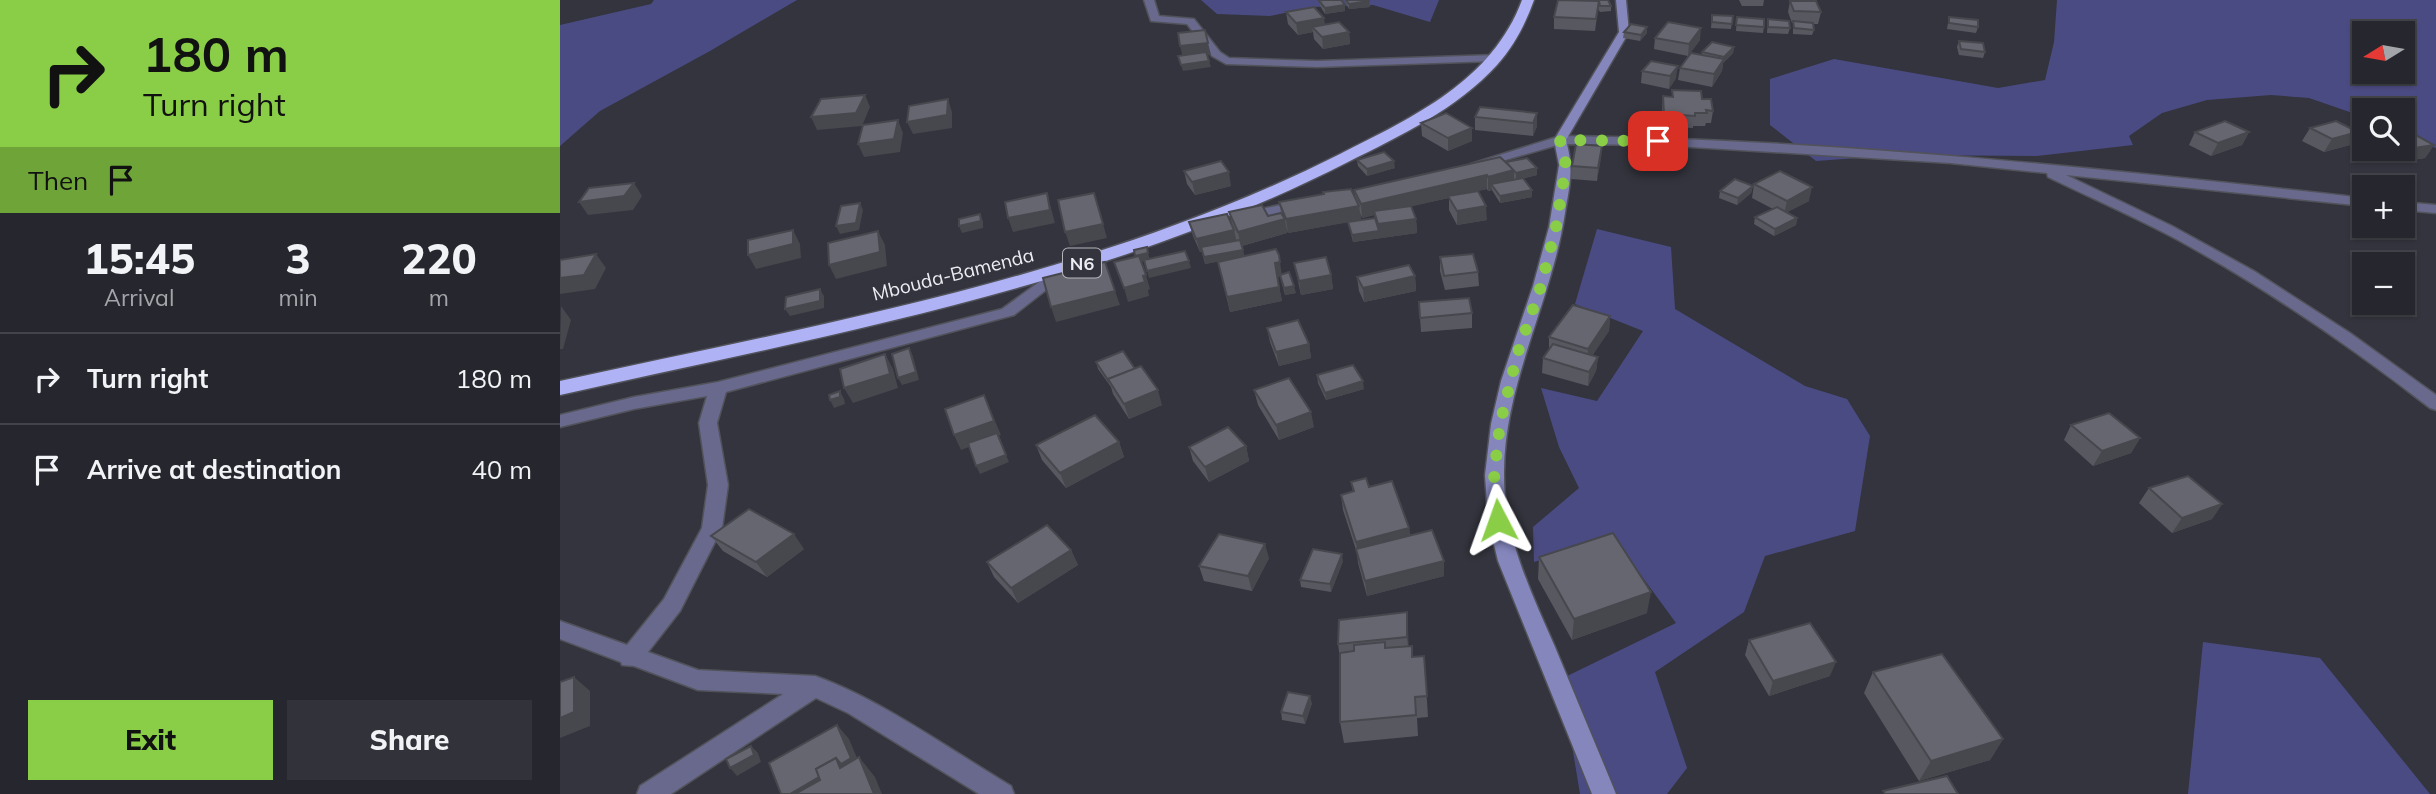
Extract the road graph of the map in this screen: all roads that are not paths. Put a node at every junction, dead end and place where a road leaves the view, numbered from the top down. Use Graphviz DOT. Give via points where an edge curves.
graph roads {
  1 [pos="1149,0"];
  2 [pos="1528,0"];
  3 [pos="1620,0"];
  4 [pos="1495,58"];
  5 [pos="1560,140"];
  6 [pos="1470,166"];
  7 [pos="2042,169"];
  8 [pos="1321,200"];
  9 [pos="2352,201"];
  10 [pos="2415,207"];
  11 [pos="2436,209"];
  12 [pos="1192,228"];
  13 [pos="1065,268"];
  14 [pos="561,388"];
  15 [pos="718,388"];
  16 [pos="2436,404"];
  17 [pos="560,421"];
  18 [pos="560,630"];
  19 [pos="630,658"];
  20 [pos="815,686"];
  21 [pos="649,794"];
  22 [pos="1002,794"];
  23 [pos="1604,794"];
  1 -- 4 [label="street" via="1154,19 1190,21 1226,61 1317,64"];
  2 -- 4 [label="highway, Mbouda-Bamenda / N6" via="1514,32"];
  3 -- 5 [label="street" via="1624,32"];
  4 -- 12 [label="highway, Mbouda-Bamenda / N6" via="1434,110 1401,129 1345,160"];
  5 -- 6 [label="street"];
  5 -- 7 [label="street" via="1830,151"];
  5 -- 23 [label="street" via="1566,165 1556,227 1510,381 1494,475 1508,561"];
  7 -- 9 [label="street"];
  7 -- 16 [label="street" via="2228,264 2362,347"];
  8 -- 12 [label="street"];
  10 -- 11 [label="street"];
  12 -- 13 [label="highway, Mbouda-Bamenda / N6"];
  13 -- 14 [label="highway, Mbouda-Bamenda / N6" via="883,316"];
  13 -- 15 [label="street" via="1008,312"];
  15 -- 17 [label="street"];
  15 -- 19 [label="street" via="708,423 718,485 712,528 672,605"];
  18 -- 19 [label="street"];
  19 -- 20 [label="street" via="698,680"];
  20 -- 21 [label="street"];
  20 -- 22 [label="street"];
}
